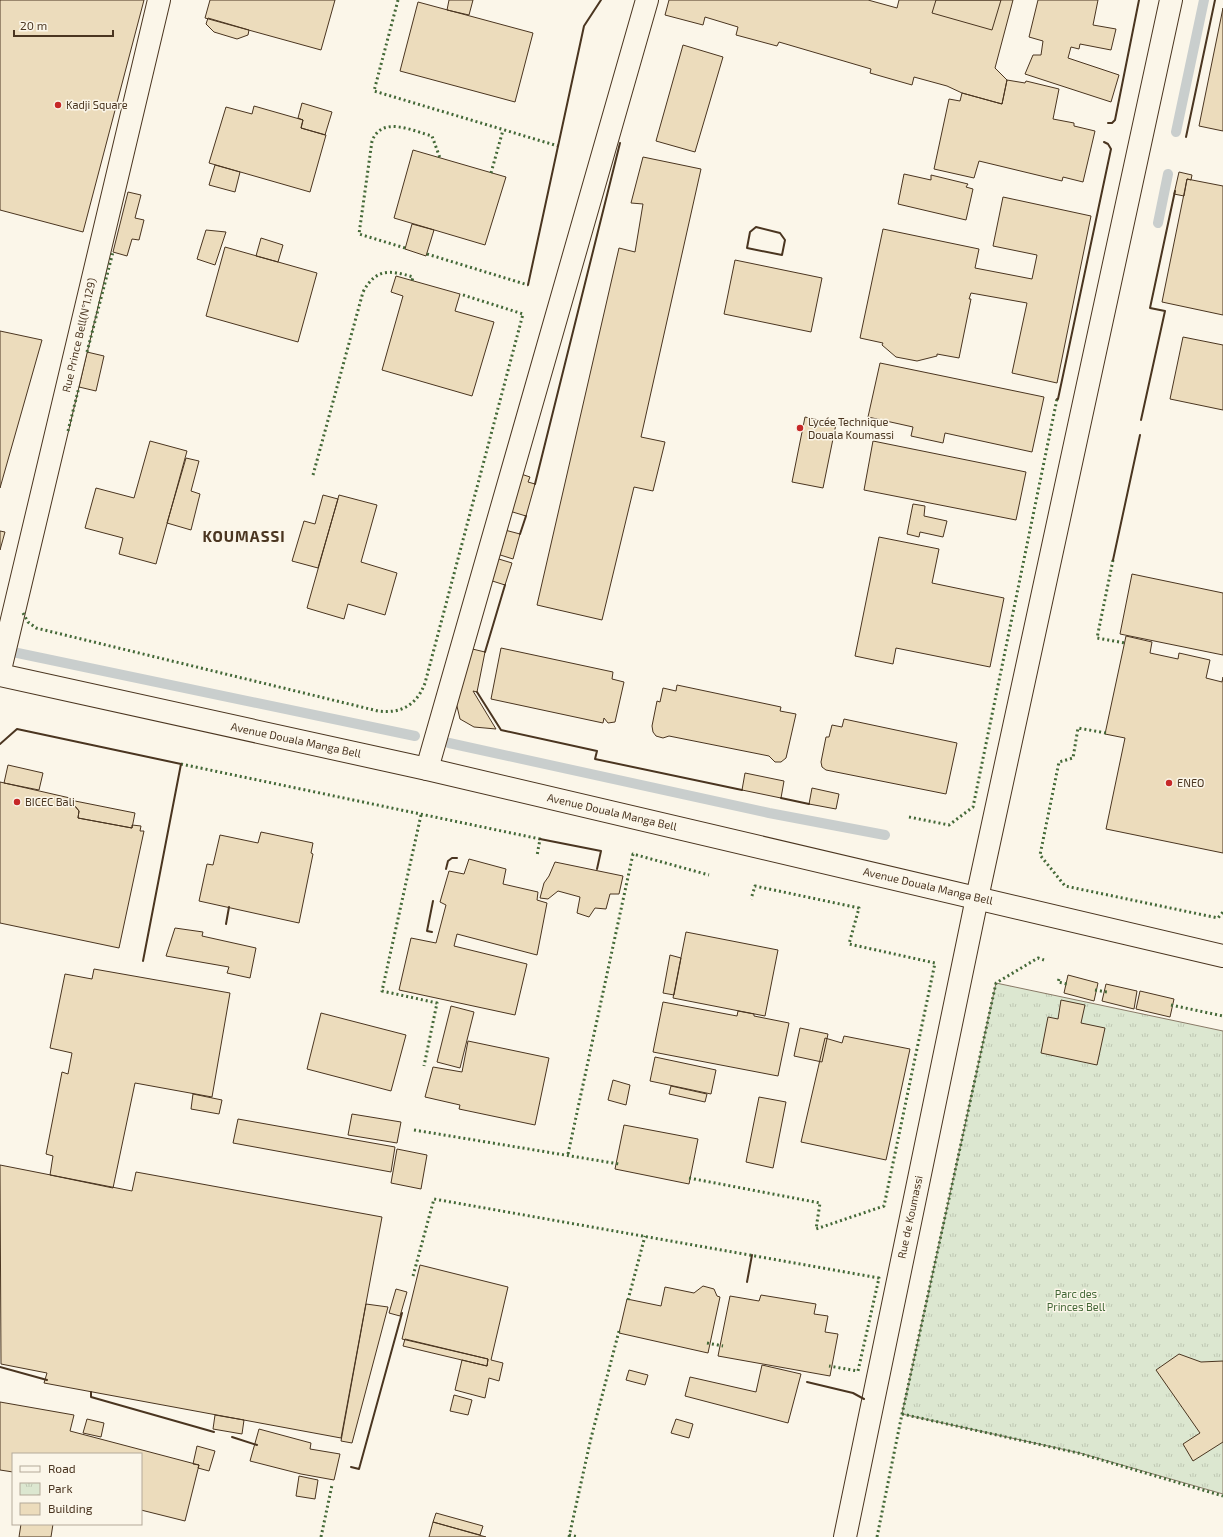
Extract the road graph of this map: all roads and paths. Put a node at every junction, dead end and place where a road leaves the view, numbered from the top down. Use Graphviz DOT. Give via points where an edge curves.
graph roads {
  1 [pos="159,0"];
  2 [pos="648,0"];
  3 [pos="1171,0"];
  4 [pos="0,670"];
  5 [pos="0,675"];
  6 [pos="427,769"];
  7 [pos="977,898"];
  8 [pos="1223,956"];
  9 [pos="845,1537"];
  1 -- 4 [label="street, Rue Prince Bell(N°1.129)"];
  2 -- 6 [label="street"];
  3 -- 7 [label="street, Rue de Koumassi"];
  5 -- 6 [label="street, Avenue Douala Manga Bell"];
  6 -- 7 [label="street, Avenue Douala Manga Bell"];
  7 -- 8 [label="street, Avenue Douala Manga Bell"];
  7 -- 9 [label="street, Rue de Koumassi"];
}
